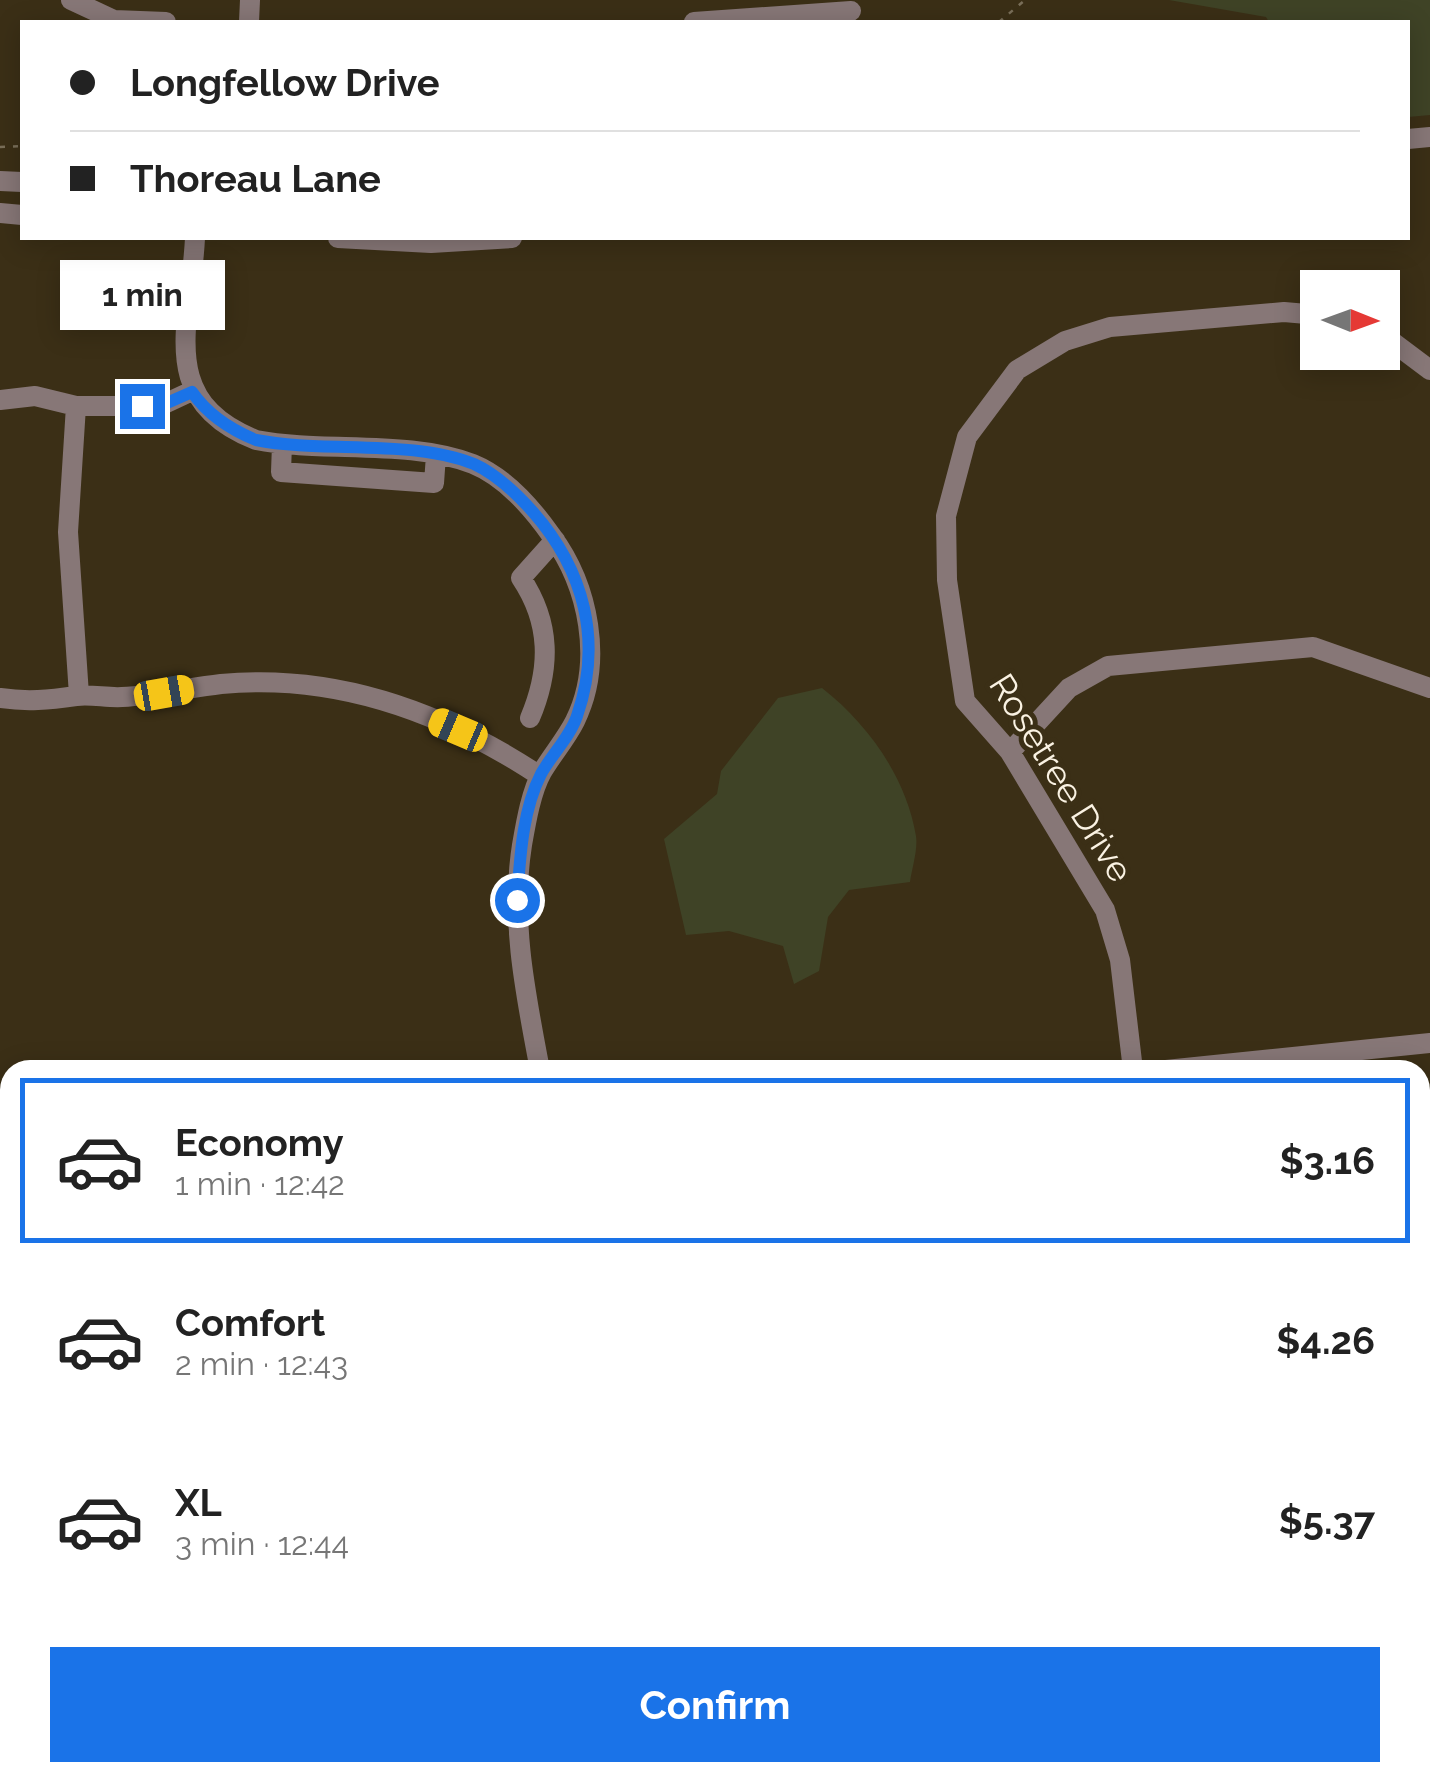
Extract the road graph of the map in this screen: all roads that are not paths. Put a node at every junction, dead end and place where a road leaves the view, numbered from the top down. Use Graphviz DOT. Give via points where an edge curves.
graph roads {
  1 [pos="71,0"];
  2 [pos="850,11"];
  3 [pos="114,20"];
  4 [pos="722,20"];
  5 [pos="194,240"];
  6 [pos="367,240"];
  7 [pos="472,240"];
  8 [pos="1300,313"];
  9 [pos="1400,348"];
  10 [pos="1430,370"];
  11 [pos="192,392"];
  12 [pos="0,400"];
  13 [pos="76,406"];
  14 [pos="282,444"];
  15 [pos="436,455"];
  16 [pos="555,540"];
  17 [pos="1430,688"];
  18 [pos="78,696"];
  19 [pos="0,698"];
  20 [pos="530,718"];
  21 [pos="1010,752"];
  22 [pos="540,776"];
  23 [pos="528,1024"];
  24 [pos="1430,1043"];
  25 [pos="526,1060"];
  26 [pos="537,1060"];
  27 [pos="1131,1060"];
  28 [pos="1264,1060"];
  1 -- 3 [label="street"];
  2 -- 4 [label="street"];
  5 -- 11 [label="street" via="186,372"];
  6 -- 7 [label="street"];
  8 -- 21 [label="street, Rosetree Drive" via="1110,327 1066,341 1017,370 968,437 946,516 947,580 965,701"];
  9 -- 10 [label="street"];
  11 -- 13 [label="street" via="160,406"];
  11 -- 14 [label="street" via="234,431"];
  12 -- 13 [label="street" via="35,396"];
  13 -- 18 [label="street" via="68,532"];
  14 -- 15 [label="street"];
  14 -- 15 [label="street" via="280,472 434,483"];
  15 -- 16 [label="street" via="474,464 500,480"];
  16 -- 20 [label="street" via="521,578 542,617 546,652"];
  16 -- 22 [label="street" via="584,599 590,662 576,718"];
  17 -- 21 [label="street" via="1313,648 1108,666 1069,688"];
  18 -- 19 [label="street"];
  18 -- 22 [label="street" via="271,682 339,688 397,703"];
  21 -- 27 [label="street, Rosetree Drive" via="1105,910 1120,960"];
  22 -- 23 [label="street" via="525,828 517,900"];
  23 -- 25 [label="street"];
  23 -- 26 [label="street"];
  24 -- 28 [label="street"];
}
